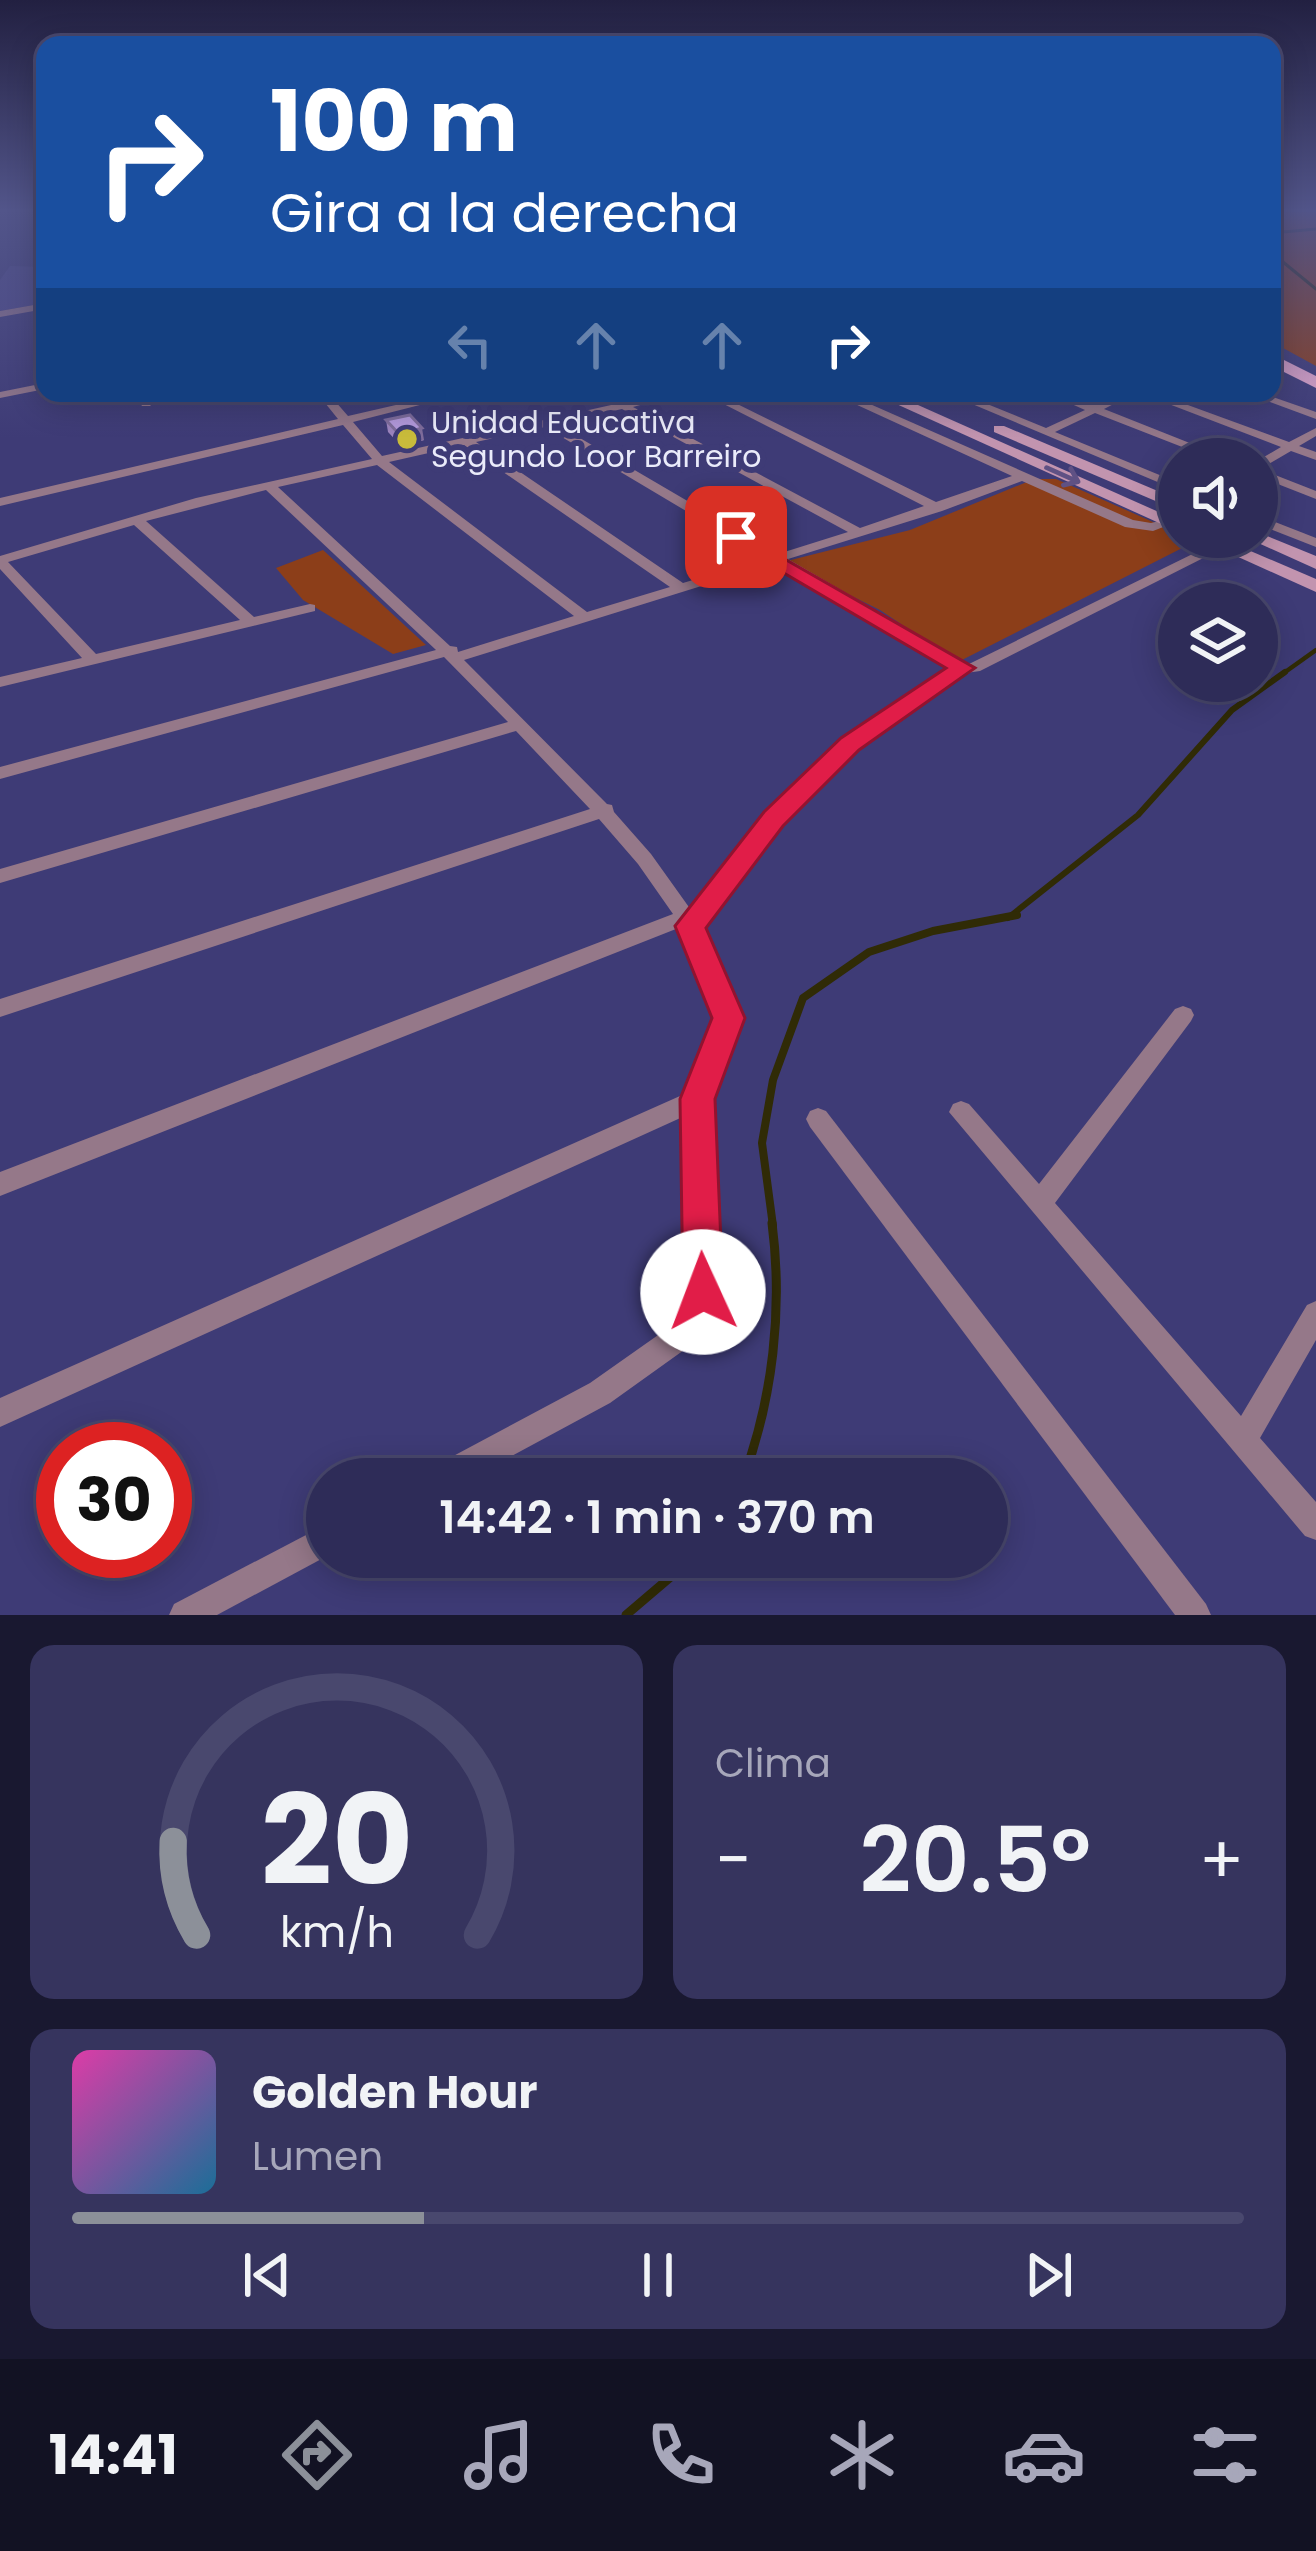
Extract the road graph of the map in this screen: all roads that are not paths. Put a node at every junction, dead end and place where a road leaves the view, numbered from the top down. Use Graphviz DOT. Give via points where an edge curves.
graph roads {
  1 [pos="36,308"];
  2 [pos="0,314"];
  3 [pos="1281,354"];
  4 [pos="1281,364"];
  5 [pos="1316,373"];
  6 [pos="1316,383"];
  7 [pos="36,388"];
  8 [pos="0,394"];
  9 [pos="329,402"];
  10 [pos="424,402"];
  11 [pos="641,402"];
  12 [pos="725,402"];
  13 [pos="856,402"];
  14 [pos="899,402"];
  15 [pos="937,402"];
  16 [pos="972,402"];
  17 [pos="1075,402"];
  18 [pos="1111,402"];
  19 [pos="1170,402"];
  20 [pos="1277,402"];
  21 [pos="624,406"];
  22 [pos="1095,410"];
  23 [pos="1316,416"];
  24 [pos="344,421"];
  25 [pos="548,424"];
  26 [pos="1316,431"];
  27 [pos="1046,433"];
  28 [pos="1168,438"];
  29 [pos="468,442"];
  30 [pos="1291,446"];
  31 [pos="1278,455"];
  32 [pos="1316,456"];
  33 [pos="381,462"];
  34 [pos="1021,476"];
  35 [pos="1158,478"];
  36 [pos="1278,478"];
  37 [pos="269,486"];
  38 [pos="1316,495"];
  39 [pos="1158,497"];
  40 [pos="0,502"];
  41 [pos="937,508"];
  42 [pos="1158,518"];
  43 [pos="137,520"];
  44 [pos="1158,526"];
  45 [pos="1278,528"];
  46 [pos="859,533"];
  47 [pos="1316,543"];
  48 [pos="1278,547"];
  49 [pos="1180,558"];
  50 [pos="1251,558"];
  51 [pos="0,560"];
  52 [pos="773,560"];
  53 [pos="1316,563"];
  54 [pos="1316,586"];
  55 [pos="682,588"];
  56 [pos="310,608"];
  57 [pos="585,619"];
  58 [pos="251,622"];
  59 [pos="455,654"];
  60 [pos="92,658"];
  61 [pos="963,668"];
  62 [pos="0,682"];
  63 [pos="520,724"];
  64 [pos="0,773"];
  65 [pos="606,810"];
  66 [pos="0,876"];
  67 [pos="687,922"];
  68 [pos="0,1008"];
  69 [pos="1184,1015"];
  70 [pos="698,1099"];
  71 [pos="961,1112"];
  72 [pos="818,1119"];
  73 [pos="0,1184"];
  74 [pos="1040,1203"];
  75 [pos="1316,1314"];
  76 [pos="0,1413"];
  77 [pos="1243,1439"];
  78 [pos="478,1458"];
  79 [pos="1316,1525"];
  80 [pos="306,1550"];
  81 [pos="185,1615"];
  82 [pos="1196,1615"];
  1 -- 2 [label="street"];
  3 -- 5 [label="main road"];
  4 -- 6 [label="main road"];
  7 -- 8 [label="street"];
  9 -- 24 [label="street"];
  10 -- 24 [label="street"];
  11 -- 21 [label="street"];
  12 -- 41 [label="street"];
  13 -- 34 [label="street"];
  14 -- 42 [label="main road, one-way"];
  15 -- 39 [label="main road"];
  16 -- 27 [label="street"];
  17 -- 22 [label="street"];
  18 -- 22 [label="street"];
  19 -- 30 [label="street"];
  20 -- 23 [label="street"];
  21 -- 25 [label="street"];
  21 -- 46 [label="street"];
  22 -- 27 [label="street"];
  22 -- 28 [label="street"];
  24 -- 33 [label="street"];
  24 -- 40 [label="street"];
  25 -- 29 [label="street"];
  25 -- 52 [label="street"];
  26 -- 30 [label="street"];
  27 -- 35 [label="street"];
  29 -- 33 [label="street"];
  29 -- 55 [label="street"];
  30 -- 31 [label="street"];
  30 -- 32 [label="street"];
  33 -- 37 [label="street"];
  33 -- 57 [label="street"];
  34 -- 41 [label="street"];
  34 -- 44 [label="street" via="1130,524"];
  36 -- 38 [label="street"];
  37 -- 43 [label="street"];
  37 -- 59 [label="street"];
  41 -- 46 [label="street"];
  43 -- 51 [label="street"];
  43 -- 58 [label="street"];
  45 -- 47 [label="street"];
  46 -- 52 [label="street"];
  48 -- 53 [label="main road"];
  49 -- 61 [label="street"];
  50 -- 54 [label="main road"];
  51 -- 60 [label="street"];
  52 -- 55 [label="street"];
  52 -- 61 [label="street"];
  55 -- 57 [label="street"];
  56 -- 58 [label="street"];
  57 -- 59 [label="street"];
  58 -- 60 [label="street"];
  59 -- 63 [label="street"];
  59 -- 64 [label="street"];
  60 -- 62 [label="street"];
  61 -- 67 [label="street" via="850,744"];
  63 -- 65 [label="street"];
  63 -- 66 [label="street"];
  65 -- 67 [label="street"];
  65 -- 68 [label="street"];
  67 -- 70 [label="street" via="728,1018"];
  67 -- 73 [label="street"];
  69 -- 74 [label="street"];
  70 -- 76 [label="street"];
  70 -- 78 [label="street" via="703,1292 688,1330 600,1393"];
  71 -- 74 [label="street"];
  72 -- 82 [label="street"];
  74 -- 77 [label="street"];
  75 -- 77 [label="street"];
  77 -- 79 [label="street"];
  80 -- 81 [label="street"];
}
